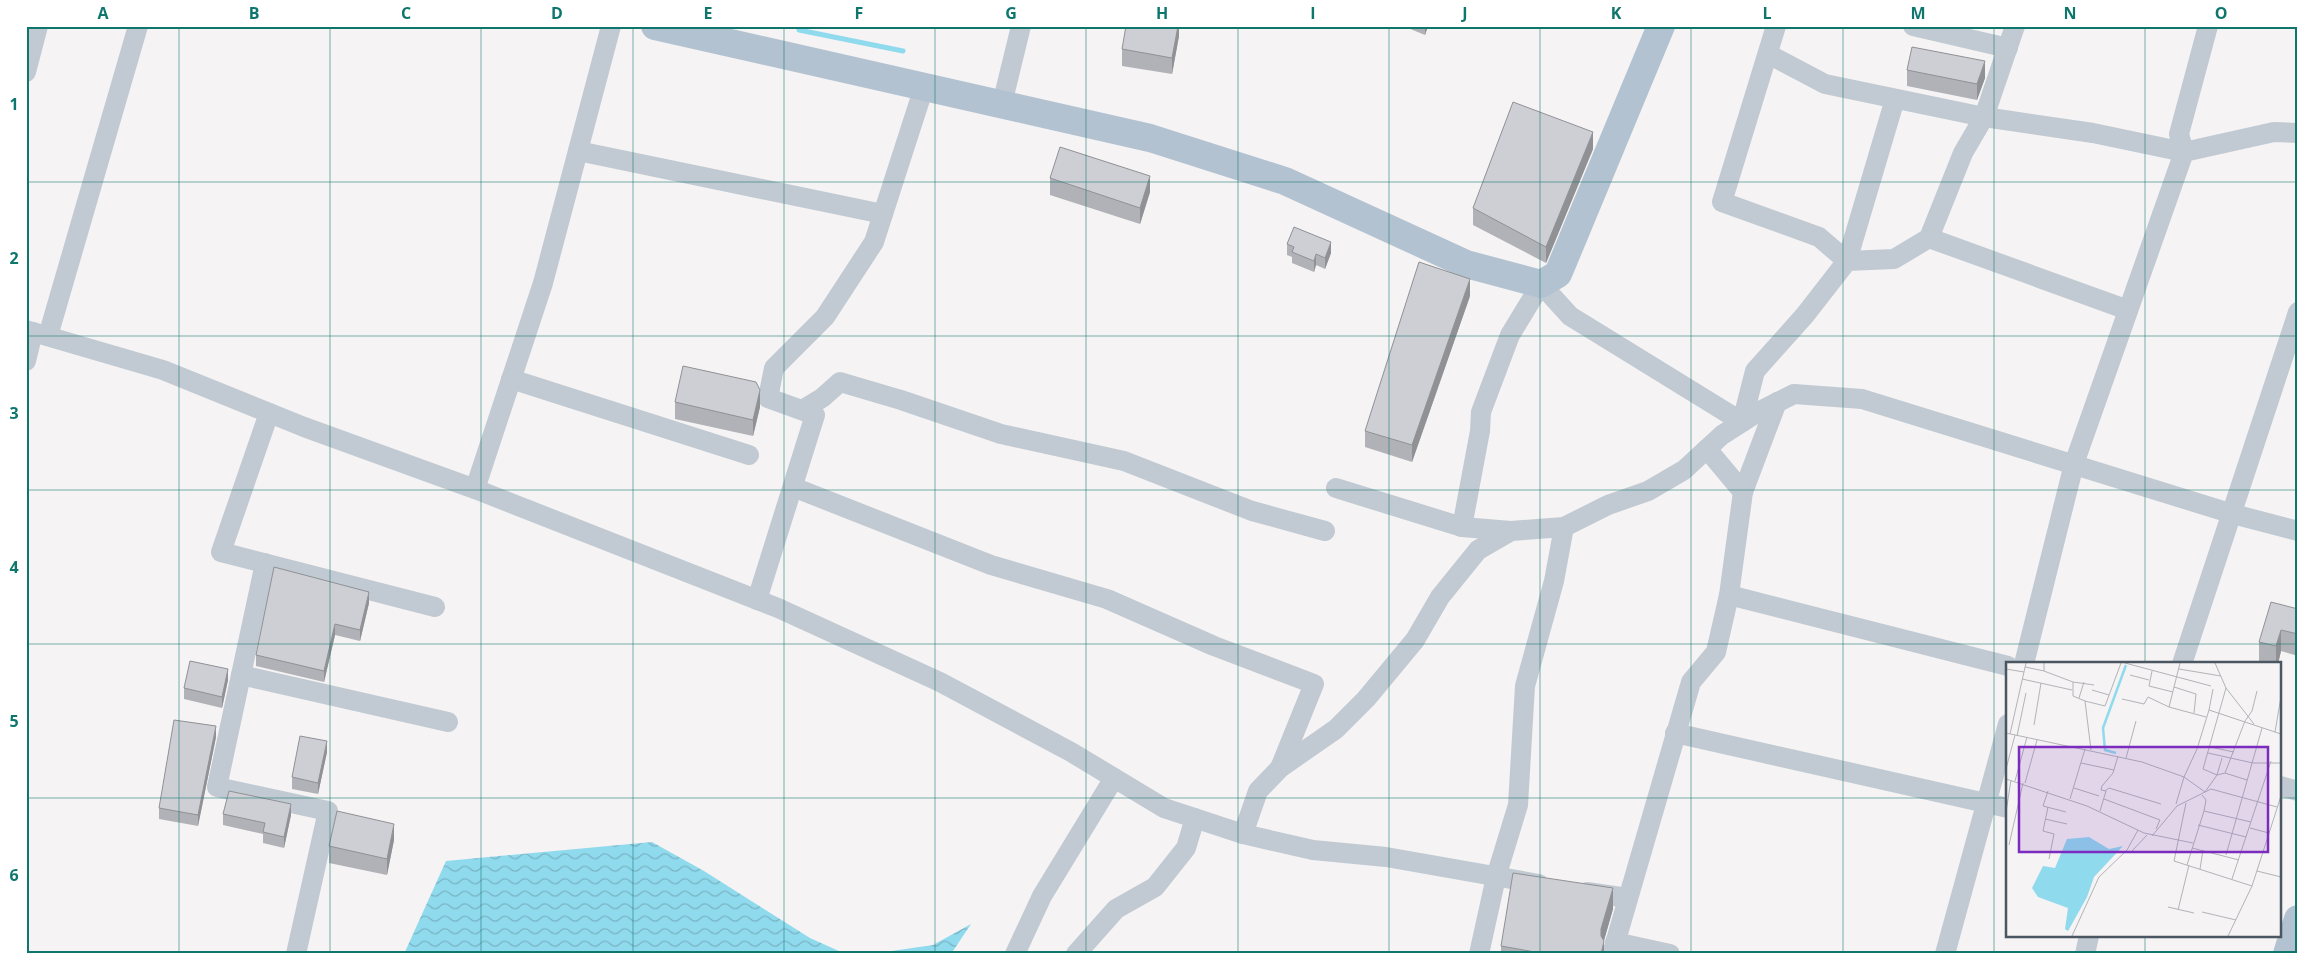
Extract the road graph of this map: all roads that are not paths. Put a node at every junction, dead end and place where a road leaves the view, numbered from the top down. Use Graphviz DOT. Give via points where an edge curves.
graph roads {
  1 [pos="38,26"];
  2 [pos="138,26"];
  3 [pos="611,26"];
  4 [pos="1022,26"];
  5 [pos="1661,26"];
  6 [pos="1776,26"];
  7 [pos="1912,26"];
  8 [pos="2015,26"];
  9 [pos="2208,26"];
  10 [pos="666,28"];
  11 [pos="2008,48"];
  12 [pos="1768,54"];
  13 [pos="26,72"];
  14 [pos="924,87"];
  15 [pos="1895,99"];
  16 [pos="1002,104"];
  17 [pos="1984,117"];
  18 [pos="2298,132"];
  19 [pos="578,151"];
  20 [pos="2184,152"];
  21 [pos="883,214"];
  22 [pos="1928,238"];
  23 [pos="1847,261"];
  24 [pos="1541,284"];
  25 [pos="2128,310"];
  26 [pos="2298,312"];
  27 [pos="36,332"];
  28 [pos="26,360"];
  29 [pos="511,378"];
  30 [pos="1777,402"];
  31 [pos="802,410"];
  32 [pos="269,413"];
  33 [pos="1742,422"];
  34 [pos="1707,449"];
  35 [pos="749,455"];
  36 [pos="2074,464"];
  37 [pos="793,487"];
  38 [pos="1336,488"];
  39 [pos="475,489"];
  40 [pos="1743,492"];
  41 [pos="2233,514"];
  42 [pos="1462,527"];
  43 [pos="1564,527"];
  44 [pos="1325,531"];
  45 [pos="1511,531"];
  46 [pos="2298,531"];
  47 [pos="265,563"];
  48 [pos="1729,596"];
  49 [pos="757,600"];
  50 [pos="435,607"];
  51 [pos="2024,662"];
  52 [pos="2183,662"];
  53 [pos="2006,665"];
  54 [pos="241,675"];
  55 [pos="448,722"];
  56 [pos="2006,731"];
  57 [pos="1675,733"];
  58 [pos="1280,768"];
  59 [pos="1114,778"];
  60 [pos="2282,787"];
  61 [pos="2298,791"];
  62 [pos="1987,802"];
  63 [pos="2006,807"];
  64 [pos="1195,818"];
  65 [pos="1243,834"];
  66 [pos="1496,877"];
  67 [pos="1628,898"];
  68 [pos="2298,919"];
  69 [pos="2089,938"];
  70 [pos="1613,948"];
  71 [pos="296,954"];
  72 [pos="1014,954"];
  73 [pos="1076,954"];
  74 [pos="1479,954"];
  75 [pos="1670,954"];
  76 [pos="1945,954"];
  77 [pos="2085,954"];
  78 [pos="2286,954"];
  1 -- 13 [label="street"];
  2 -- 27 [label="street"];
  3 -- 19 [label="street"];
  4 -- 16 [label="street"];
  5 -- 24 [label="main road" via="1558,274"];
  6 -- 12 [label="street"];
  7 -- 11 [label="street"];
  8 -- 11 [label="street"];
  9 -- 20 [label="street" via="2179,134"];
  10 -- 14 [label="main road"];
  11 -- 17 [label="street"];
  12 -- 15 [label="street" via="1825,84"];
  12 -- 23 [label="street" via="1722,202 1819,237"];
  14 -- 16 [label="main road"];
  14 -- 21 [label="street"];
  15 -- 17 [label="street"];
  15 -- 23 [label="street"];
  16 -- 24 [label="main road" via="1150,138 1285,181 1466,264"];
  17 -- 20 [label="street" via="2093,133"];
  17 -- 22 [label="street" via="1963,153"];
  18 -- 20 [label="street" via="2274,132"];
  19 -- 21 [label="street"];
  19 -- 29 [label="street" via="543,282"];
  20 -- 25 [label="street"];
  21 -- 31 [label="street" via="874,242 825,317 774,368 768,398"];
  22 -- 23 [label="street" via="1894,259"];
  22 -- 25 [label="street"];
  23 -- 33 [label="street" via="1755,371"];
  24 -- 33 [label="street" via="1570,316"];
  24 -- 42 [label="street" via="1510,335 1481,412"];
  25 -- 36 [label="street"];
  26 -- 41 [label="street"];
  27 -- 28 [label="street"];
  27 -- 32 [label="street" via="163,370"];
  29 -- 35 [label="street"];
  29 -- 39 [label="street"];
  30 -- 33 [label="street"];
  30 -- 36 [label="street" via="1794,394 1862,399"];
  30 -- 40 [label="street"];
  31 -- 37 [label="street" via="816,415"];
  31 -- 44 [label="street" via="840,382 1002,434 1124,461 1252,512"];
  32 -- 39 [label="street"];
  32 -- 47 [label="street" via="221,552"];
  33 -- 34 [label="street"];
  34 -- 40 [label="street"];
  34 -- 43 [label="street" via="1684,470 1648,491 1608,505"];
  36 -- 41 [label="street"];
  36 -- 51 [label="street"];
  37 -- 49 [label="street"];
  37 -- 58 [label="street" via="991,565 1107,599 1214,646 1314,684"];
  38 -- 42 [label="street"];
  39 -- 49 [label="street"];
  40 -- 48 [label="street"];
  41 -- 46 [label="street"];
  41 -- 52 [label="street"];
  42 -- 45 [label="street"];
  43 -- 45 [label="street"];
  43 -- 66 [label="street" via="1554,581 1525,686 1518,805"];
  45 -- 58 [label="street" via="1478,550 1440,597 1415,640 1366,699 1336,729"];
  47 -- 50 [label="street"];
  47 -- 54 [label="street"];
  48 -- 53 [label="street"];
  48 -- 57 [label="street" via="1716,652 1691,682"];
  49 -- 59 [label="street" via="940,682"];
  54 -- 55 [label="street"];
  54 -- 71 [label="street" via="217,787 328,811"];
  56 -- 62 [label="street"];
  57 -- 62 [label="street"];
  57 -- 67 [label="street"];
  58 -- 65 [label="street" via="1258,791"];
  59 -- 64 [label="street" via="1164,808"];
  59 -- 72 [label="street" via="1042,896"];
  60 -- 61 [label="street"];
  62 -- 63 [label="street"];
  62 -- 76 [label="street"];
  64 -- 65 [label="street"];
  64 -- 73 [label="street" via="1186,848 1155,887 1116,909"];
  65 -- 66 [label="street" via="1313,850 1386,857"];
  66 -- 67 [label="street"];
  66 -- 74 [label="street"];
  67 -- 70 [label="street"];
  68 -- 78 [label="main road"];
  69 -- 77 [label="street"];
  70 -- 75 [label="street"];
}
